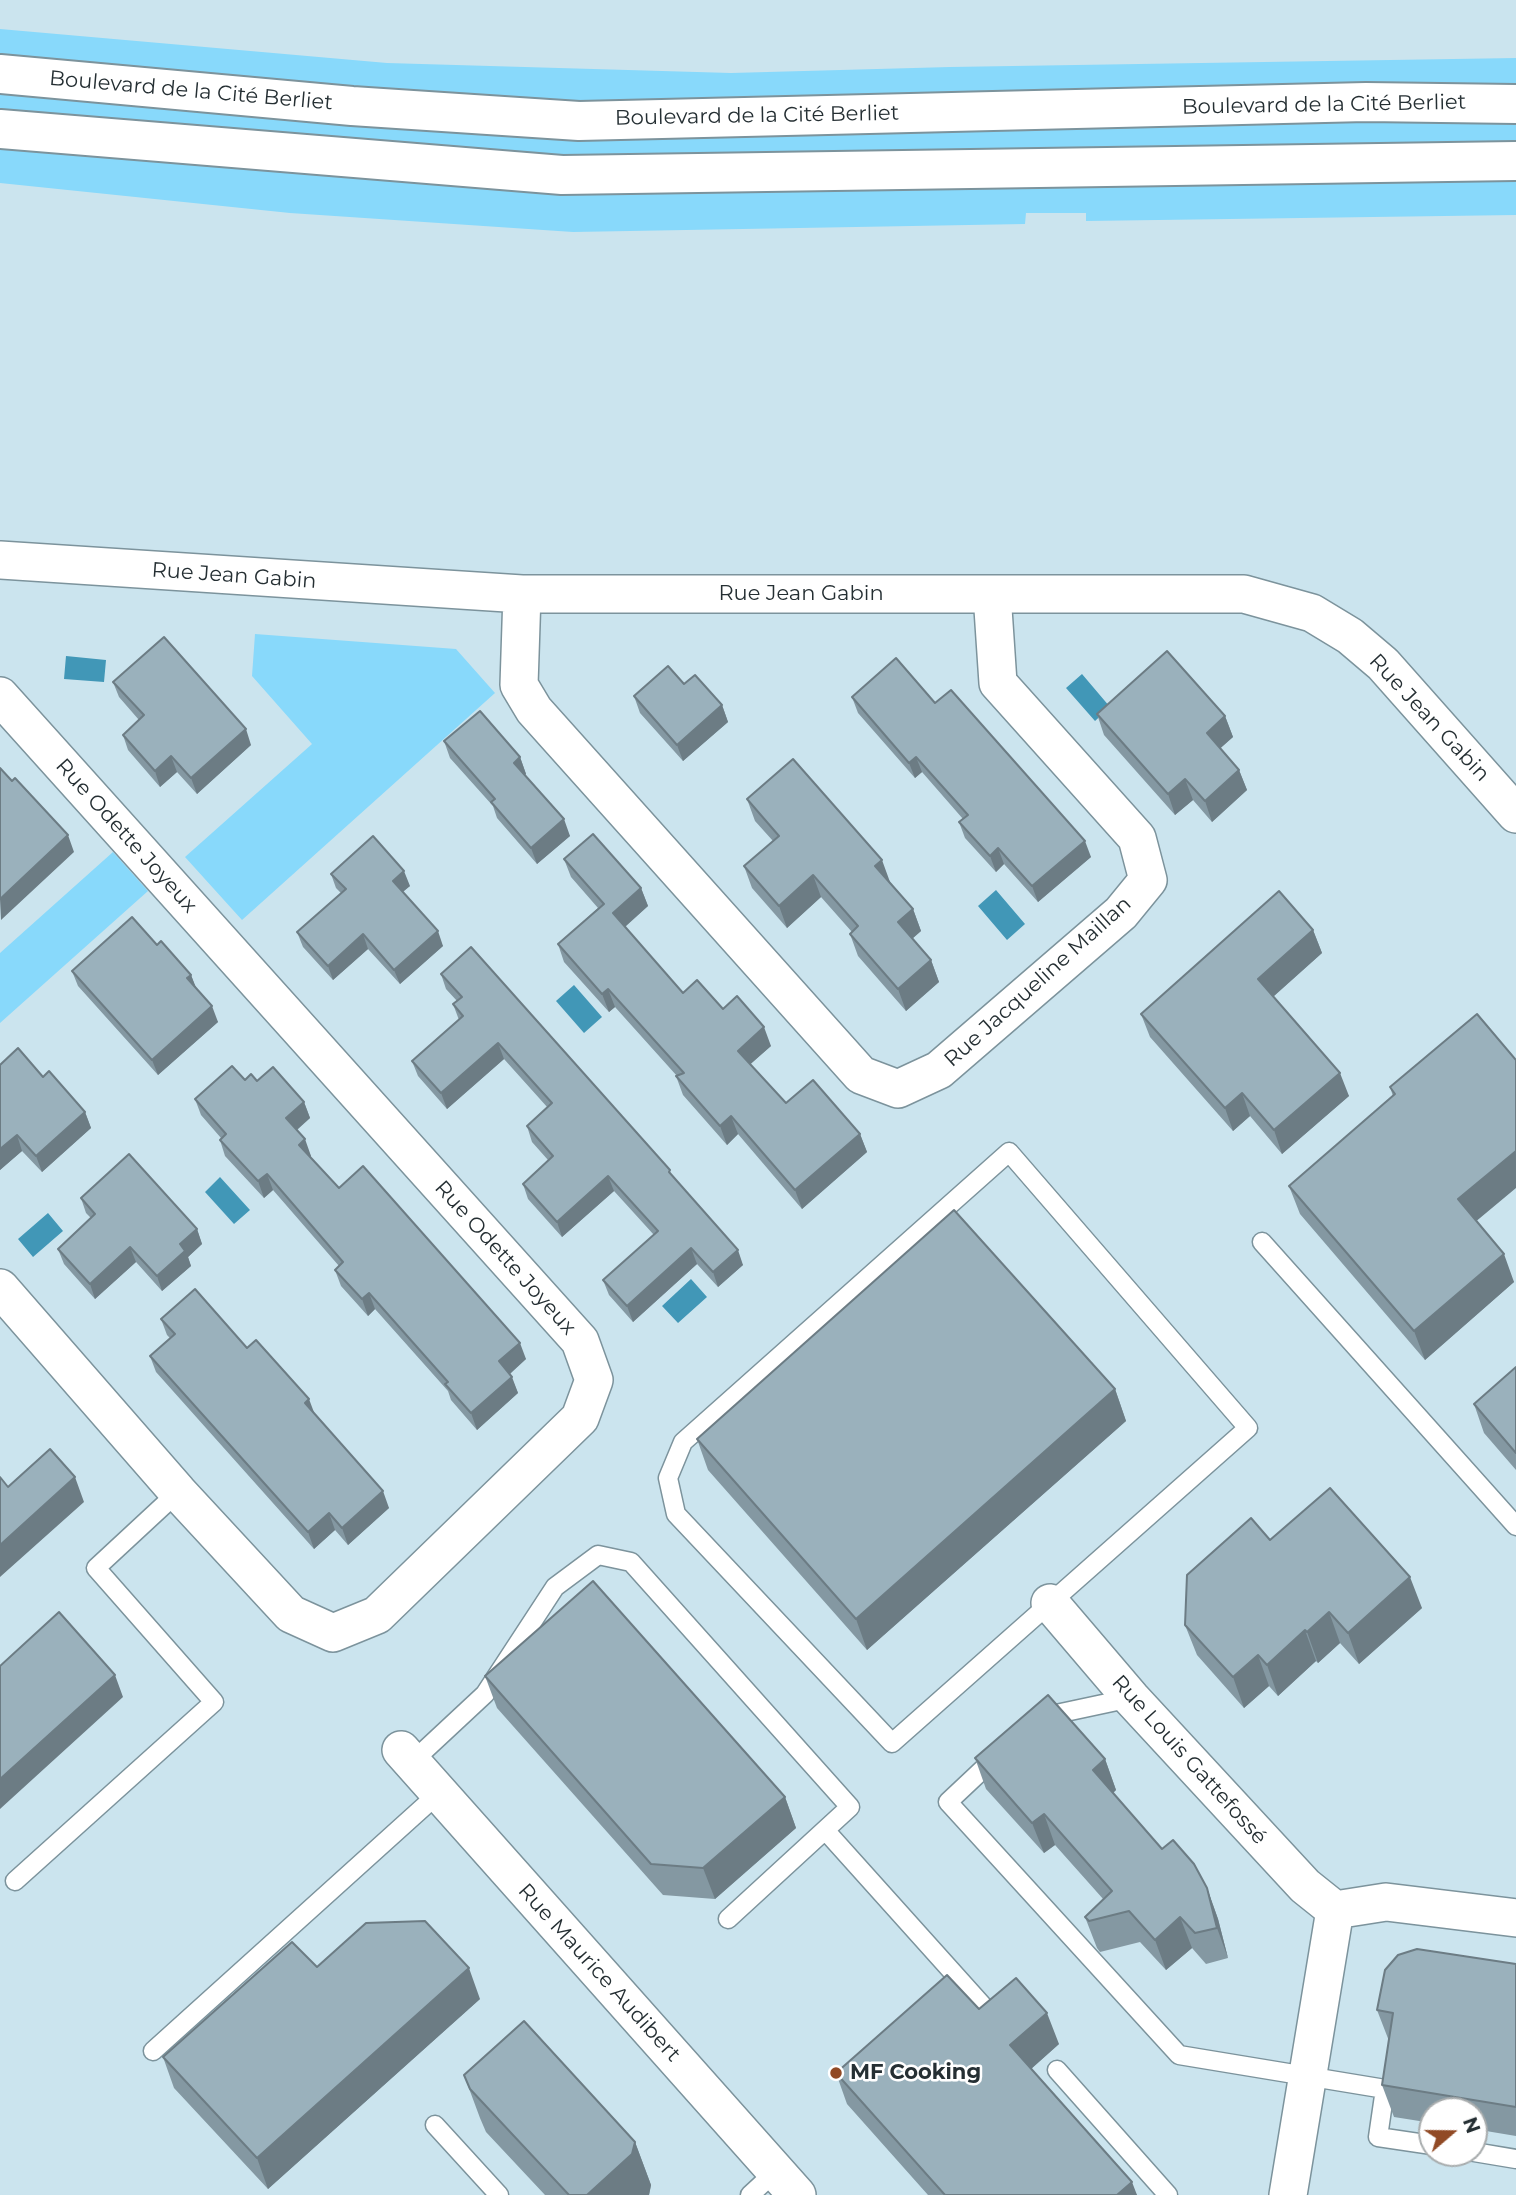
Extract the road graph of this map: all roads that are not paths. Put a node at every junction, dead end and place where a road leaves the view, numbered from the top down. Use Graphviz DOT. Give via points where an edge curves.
graph roads {
  1 [pos="0,74"];
  2 [pos="1516,104"];
  3 [pos="0,129"];
  4 [pos="1516,161"];
  5 [pos="0,560"];
  6 [pos="522,594"];
  7 [pos="992,594"];
  8 [pos="0,696"];
  9 [pos="1516,814"];
  10 [pos="1262,1242"];
  11 [pos="0,1288"];
  12 [pos="178,1492"];
  13 [pos="1516,1527"];
  14 [pos="1050,1603"];
  15 [pos="1131,1698"];
  16 [pos="1027,1728"];
  17 [pos="1007,1746"];
  18 [pos="406,1756"];
  19 [pos="439,1793"];
  20 [pos="824,1830"];
  21 [pos="15,1881"];
  22 [pos="1335,1910"];
  23 [pos="1516,1918"];
  24 [pos="728,1919"];
  25 [pos="992,2016"];
  26 [pos="153,2052"];
  27 [pos="1056,2070"];
  28 [pos="1307,2076"];
  29 [pos="435,2124"];
  30 [pos="1418,2144"];
  31 [pos="1488,2154"];
  32 [pos="1516,2159"];
  33 [pos="786,2183"];
  34 [pos="499,2195"];
  35 [pos="750,2195"];
  36 [pos="1168,2195"];
  37 [pos="1288,2195"];
  1 -- 2 [label="main road, Boulevard de la Cité Berliet" via="579,121 1366,102"];
  3 -- 4 [label="main road" via="562,175"];
  5 -- 6 [label="street, Rue Jean Gabin"];
  6 -- 7 [label="street, Rue Jean Gabin"];
  6 -- 7 [label="street, Rue Jacqueline Maillan" via="519,685 534,710 860,1075 898,1089 939,1070 1121,913 1148,880 1137,838 998,683"];
  7 -- 9 [label="street, Rue Jean Gabin" via="1244,594 1312,613 1383,664"];
  8 -- 12 [label="street, Rue Odette Joyeux" via="580,1341 594,1380 580,1418 377,1615 332,1633 291,1614"];
  10 -- 13 [label="lane"];
  11 -- 12 [label="street, Rue Odette Joyeux"];
  12 -- 21 [label="lane" via="96,1568 214,1702"];
  14 -- 14 [label="lane" via="892,1743 676,1514 668,1478 683,1442 1009,1152 1248,1428"];
  14 -- 15 [label="street, Rue Louis Gattefossé"];
  15 -- 16 [label="lane" via="1037,1718"];
  15 -- 22 [label="street, Rue Louis Gattefossé" via="1305,1886"];
  17 -- 28 [label="lane" via="948,1802 1179,2055"];
  18 -- 19 [label="street, Rue Maurice Audibert"];
  18 -- 20 [label="lane" via="485,1694 555,1587 598,1555 631,1562 850,1807"];
  19 -- 26 [label="lane"];
  19 -- 33 [label="street, Rue Maurice Audibert"];
  20 -- 24 [label="lane"];
  20 -- 25 [label="lane"];
  22 -- 23 [label="street" via="1386,1902"];
  22 -- 28 [label="street"];
  27 -- 36 [label="lane"];
  28 -- 30 [label="lane" via="1385,2089 1378,2137"];
  28 -- 37 [label="street"];
  29 -- 34 [label="lane"];
  31 -- 32 [label="lane"];
  33 -- 35 [label="lane"];
}
